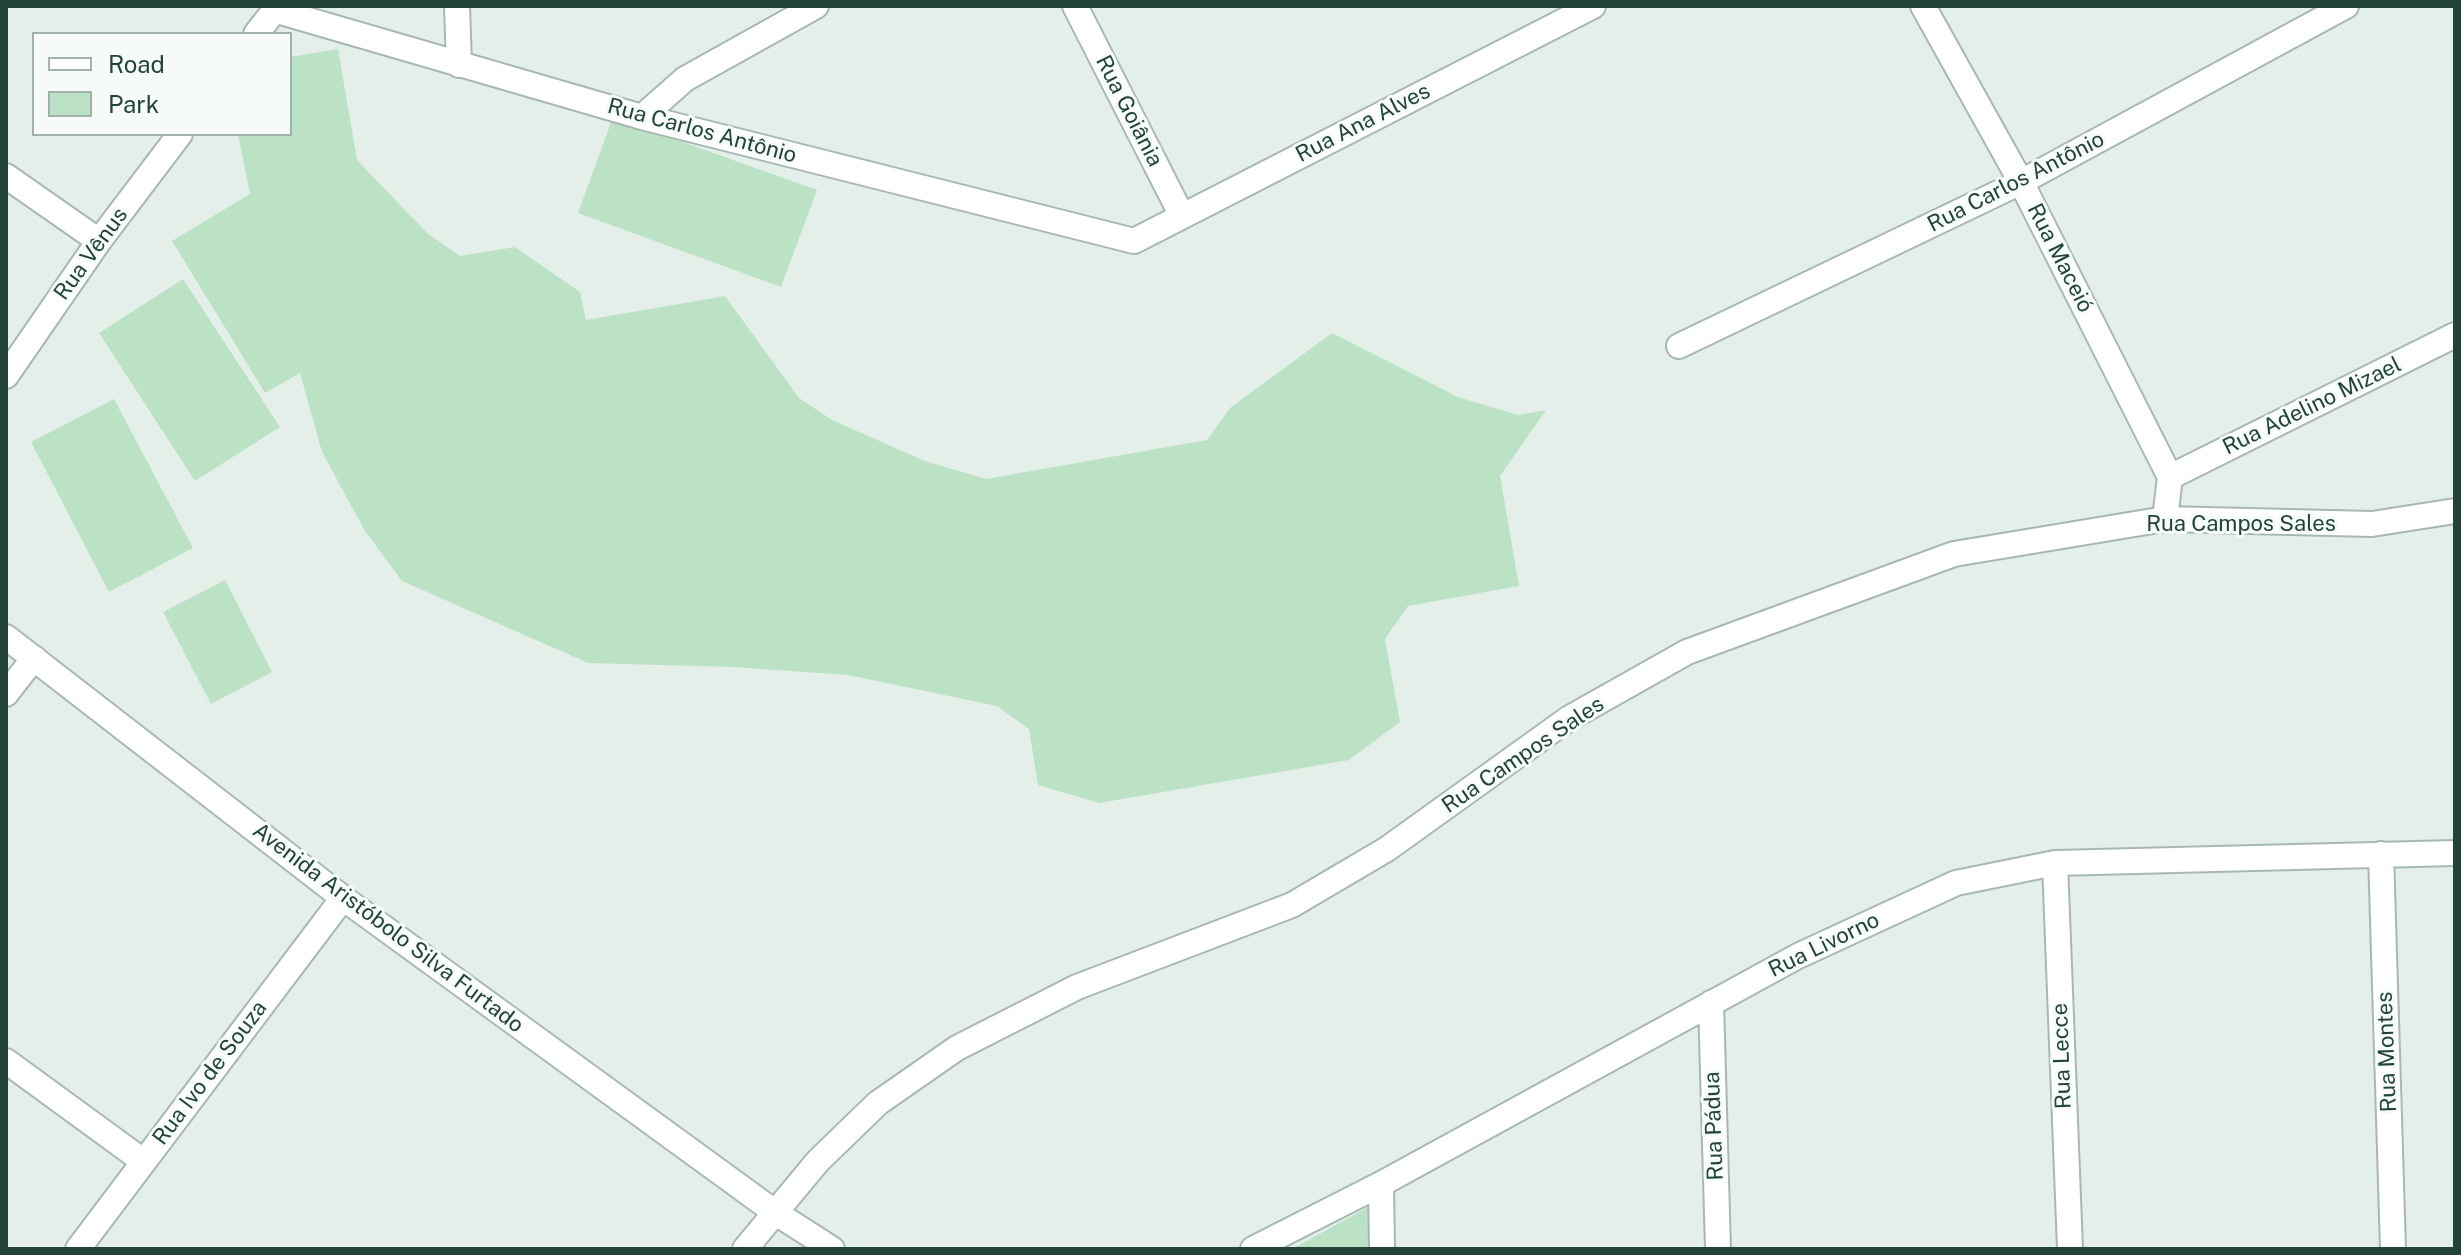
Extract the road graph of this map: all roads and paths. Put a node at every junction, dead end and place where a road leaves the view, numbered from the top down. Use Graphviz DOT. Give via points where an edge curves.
graph roads {
  1 [pos="457,6"];
  2 [pos="816,6"];
  3 [pos="1075,6"];
  4 [pos="1593,6"];
  5 [pos="1923,6"];
  6 [pos="2346,6"];
  7 [pos="276,8"];
  8 [pos="258,32"];
  9 [pos="459,65"];
  10 [pos="642,117"];
  11 [pos="178,136"];
  12 [pos="6,176"];
  13 [pos="2021,182"];
  14 [pos="1182,216"];
  15 [pos="99,241"];
  16 [pos="1134,241"];
  17 [pos="2455,335"];
  18 [pos="1679,346"];
  19 [pos="6,376"];
  20 [pos="2170,477"];
  21 [pos="2455,511"];
  22 [pos="2165,519"];
  23 [pos="6,637"];
  24 [pos="34,658"];
  25 [pos="6,694"];
  26 [pos="2455,853"];
  27 [pos="2381,854"];
  28 [pos="2055,863"];
  29 [pos="343,898"];
  30 [pos="1711,1003"];
  31 [pos="6,1061"];
  32 [pos="143,1161"];
  33 [pos="1381,1184"];
  34 [pos="776,1213"];
  35 [pos="78,1249"];
  36 [pos="745,1249"];
  37 [pos="832,1249"];
  38 [pos="1253,1249"];
  39 [pos="1382,1249"];
  40 [pos="1718,1249"];
  41 [pos="2070,1249"];
  42 [pos="2393,1249"];
  1 -- 9 [label="street"];
  2 -- 10 [label="street" via="685,79"];
  3 -- 14 [label="street, Rua Goiânia"];
  4 -- 14 [label="street, Rua Ana Alves"];
  5 -- 13 [label="street, Rua Maceió"];
  6 -- 13 [label="street, Rua Carlos Antônio"];
  7 -- 8 [label="street"];
  7 -- 9 [label="street, Rua Carlos Antônio"];
  9 -- 10 [label="street, Rua Carlos Antônio"];
  10 -- 16 [label="street, Rua Carlos Antônio"];
  11 -- 15 [label="street, Rua Vênus"];
  12 -- 15 [label="street"];
  13 -- 18 [label="street, Rua Carlos Antônio"];
  13 -- 20 [label="street, Rua Maceió"];
  14 -- 16 [label="street, Rua Ana Alves"];
  15 -- 19 [label="street, Rua Vênus"];
  17 -- 20 [label="street, Rua Adelino Mizael"];
  20 -- 22 [label="street"];
  21 -- 22 [label="street, Rua Campos Sales" via="2372,524"];
  22 -- 34 [label="street, Rua Campos Sales" via="1954,554 1687,652 1568,719 1387,849 1292,905 1077,987 957,1048 878,1103 818,1161"];
  23 -- 24 [label="street, Avenida Aristóbolo Silva Furtado"];
  24 -- 25 [label="street"];
  24 -- 29 [label="street, Avenida Aristóbolo Silva Furtado"];
  26 -- 27 [label="street, Rua Livorno"];
  27 -- 28 [label="street, Rua Livorno"];
  27 -- 42 [label="street, Rua Montes"];
  28 -- 30 [label="street, Rua Livorno" via="1956,883"];
  28 -- 41 [label="street, Rua Lecce"];
  29 -- 32 [label="street, Rua Ivo de Souza"];
  29 -- 34 [label="street, Avenida Aristóbolo Silva Furtado"];
  30 -- 33 [label="street, Rua Livorno"];
  30 -- 40 [label="street, Rua Pádua"];
  31 -- 32 [label="street"];
  32 -- 35 [label="street, Rua Ivo de Souza"];
  33 -- 38 [label="street, Rua Livorno"];
  33 -- 39 [label="street"];
  34 -- 36 [label="street, Rua Campos Sales"];
  34 -- 37 [label="street, Avenida Aristóbolo Silva Furtado"];
}
